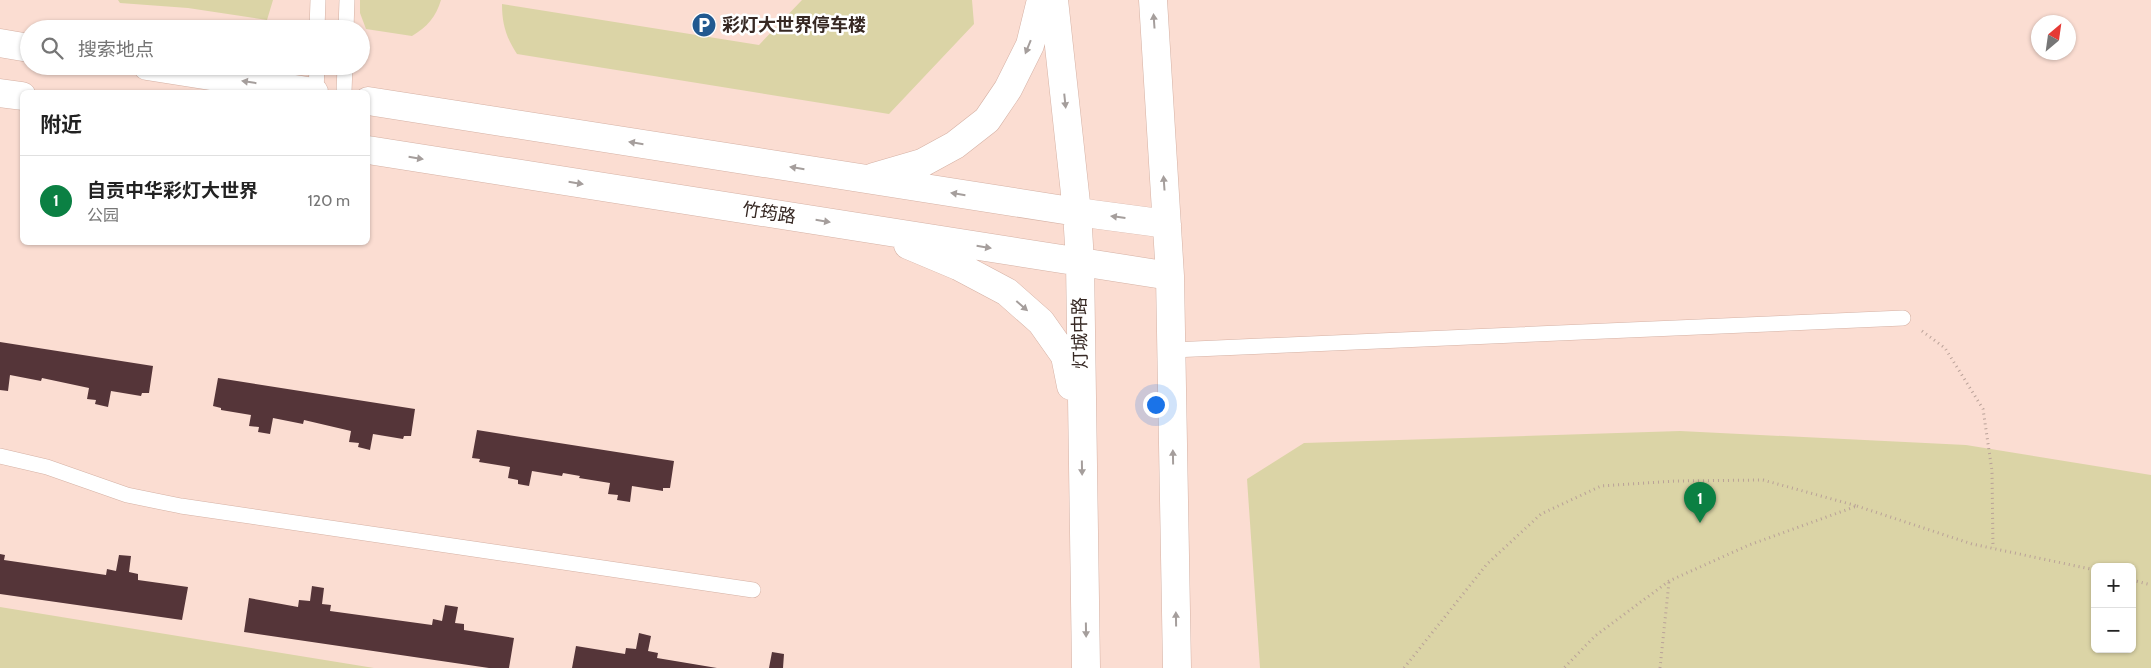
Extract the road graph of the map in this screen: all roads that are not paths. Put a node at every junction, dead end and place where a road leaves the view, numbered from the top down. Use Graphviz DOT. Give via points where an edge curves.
graph roads {
  1 [pos="318,0"];
  2 [pos="346,0"];
  3 [pos="1041,0"];
  4 [pos="1054,0"];
  5 [pos="1153,0"];
  6 [pos="317,20"];
  7 [pos="346,20"];
  8 [pos="0,43"];
  9 [pos="20,46"];
  10 [pos="205,75"];
  11 [pos="316,75"];
  12 [pos="345,75"];
  13 [pos="302,90"];
  14 [pos="315,90"];
  15 [pos="344,90"];
  16 [pos="0,93"];
  17 [pos="20,96"];
  18 [pos="370,101"];
  19 [pos="370,150"];
  20 [pos="866,179"];
  21 [pos="1077,212"];
  22 [pos="1167,224"];
  23 [pos="870,229"];
  24 [pos="1080,262"];
  25 [pos="1170,276"];
  26 [pos="1903,318"];
  27 [pos="1172,350"];
  28 [pos="1082,436"];
  29 [pos="0,456"];
  30 [pos="754,590"];
  31 [pos="1086,668"];
  32 [pos="1177,668"];
  1 -- 6 [label="lane"];
  2 -- 7 [label="lane"];
  3 -- 20 [label="main road, one-way" via="1030,45 1008,89 987,120 922,163"];
  4 -- 21 [label="main road, 灯城中路, one-way"];
  22 -- 5 [label="main road, one-way"];
  8 -- 9 [label="main road"];
  13 -- 10 [label="main road, one-way"];
  11 -- 14 [label="lane"];
  12 -- 15 [label="lane"];
  16 -- 17 [label="main road"];
  20 -- 18 [label="main road, one-way"];
  19 -- 23 [label="main road, 竹筠路, one-way"];
  21 -- 20 [label="main road, one-way"];
  22 -- 21 [label="main road, one-way"];
  21 -- 24 [label="main road, 灯城中路"];
  22 -- 25 [label="main road"];
  23 -- 24 [label="main road, 竹筠路, one-way"];
  23 -- 28 [label="main road, one-way" via="958,266 1007,292 1041,322 1065,356"];
  24 -- 25 [label="main road, 竹筠路"];
  24 -- 28 [label="main road, 灯城中路"];
  25 -- 27 [label="main road"];
  26 -- 27 [label="lane"];
  32 -- 27 [label="main road, one-way"];
  28 -- 31 [label="main road, 灯城中路, one-way"];
  29 -- 30 [label="lane" via="127,495 182,506"];
}
